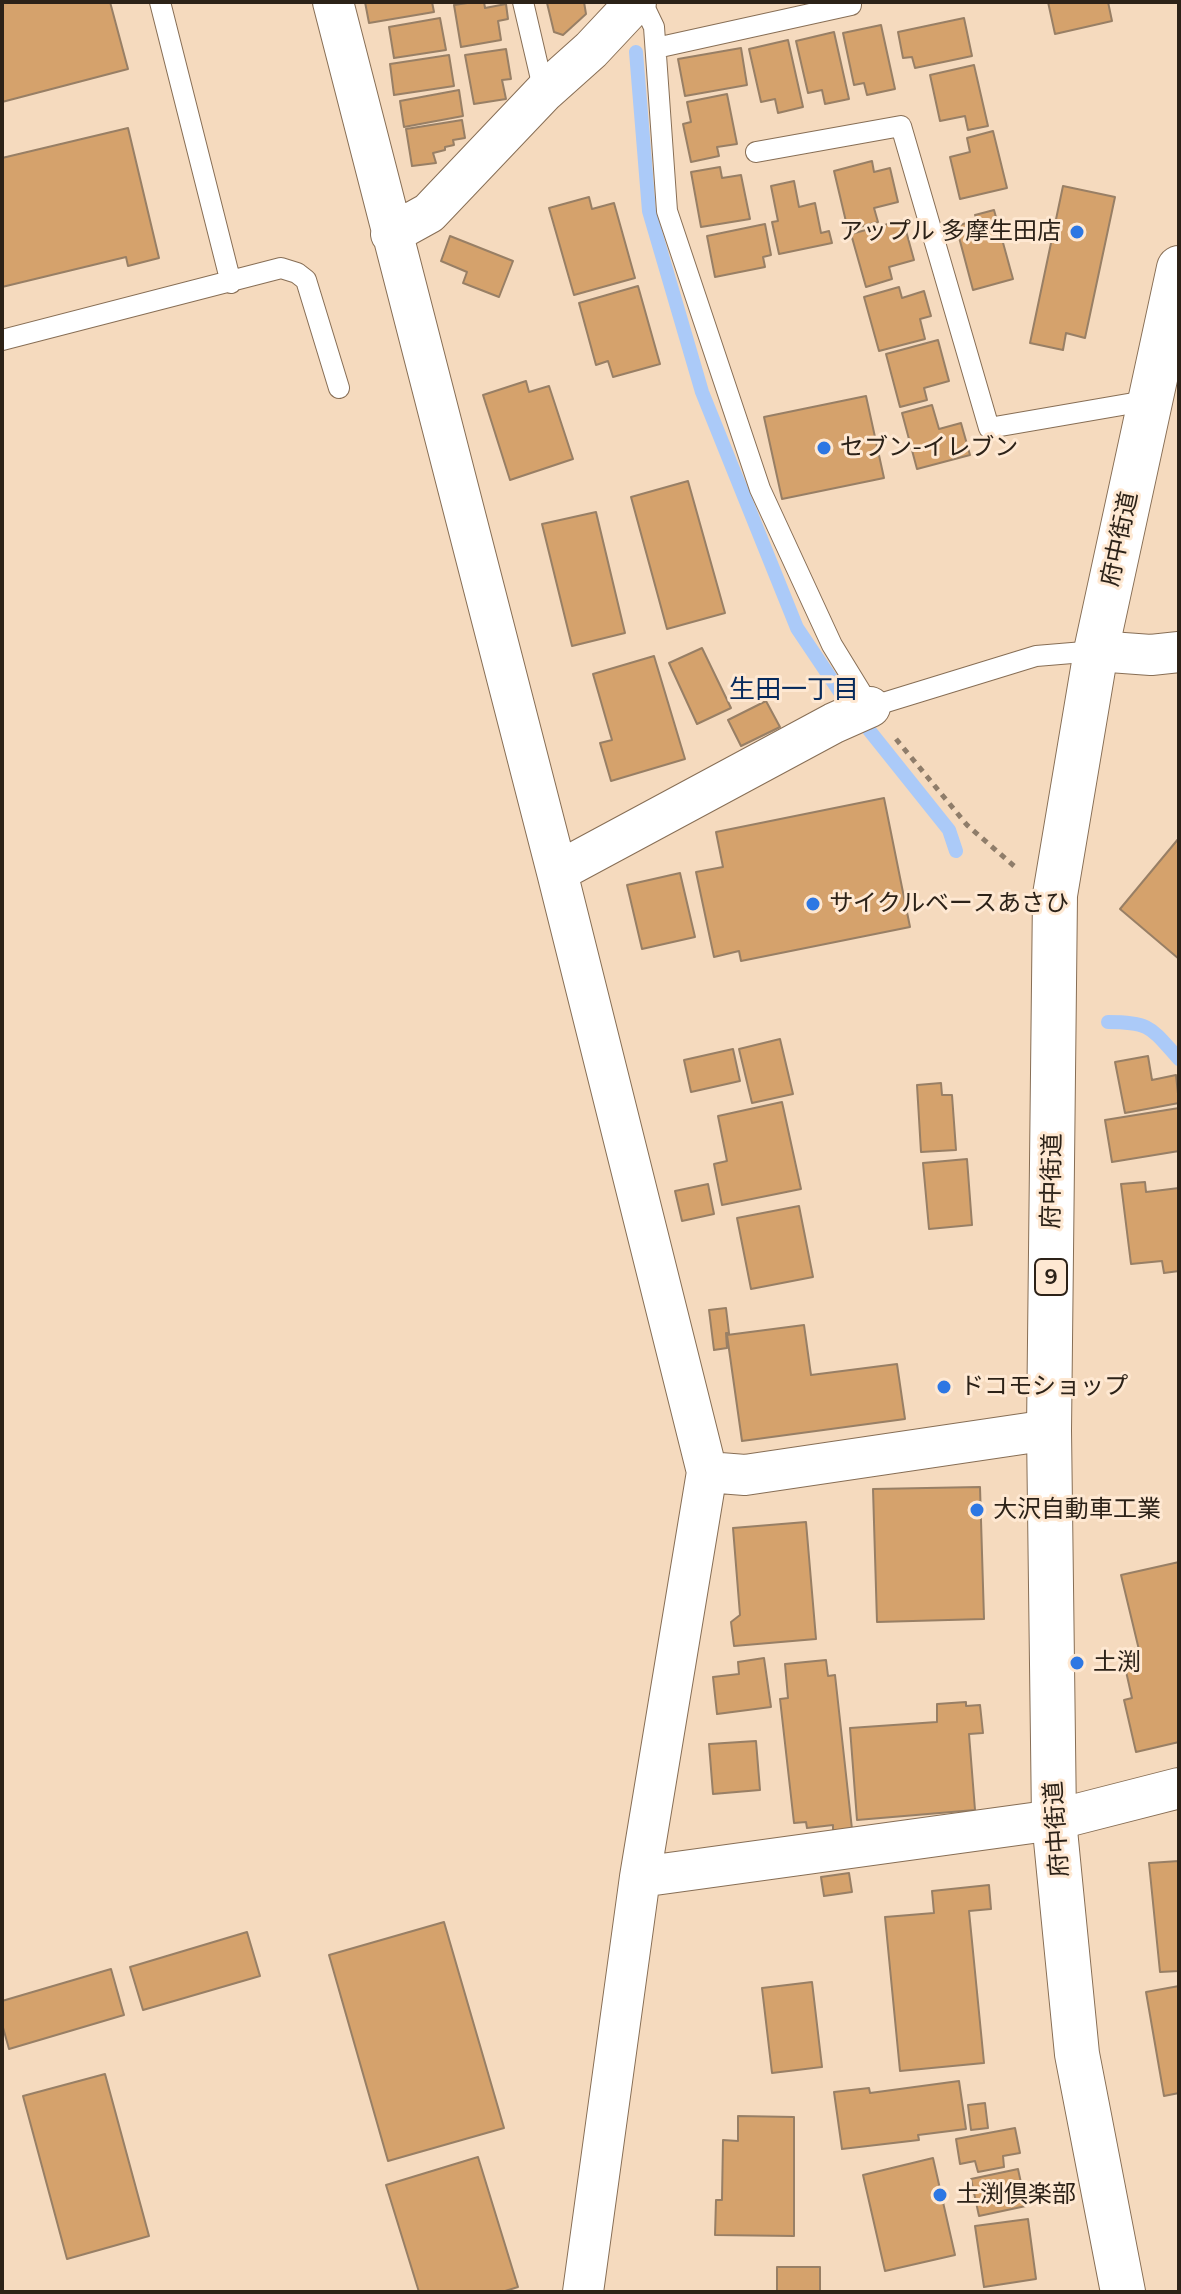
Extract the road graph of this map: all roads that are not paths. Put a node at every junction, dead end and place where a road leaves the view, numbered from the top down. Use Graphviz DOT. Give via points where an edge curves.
graph roads {
  1 [pos="160,2"];
  2 [pos="333,2"];
  3 [pos="523,2"];
  4 [pos="636,2"];
  5 [pos="642,2"];
  6 [pos="851,5"];
  7 [pos="656,48"];
  8 [pos="544,92"];
  9 [pos="756,152"];
  10 [pos="391,234"];
  11 [pos="1179,268"];
  12 [pos="231,283"];
  13 [pos="2,340"];
  14 [pos="339,388"];
  15 [pos="1151,400"];
  16 [pos="1096,651"];
  17 [pos="1179,652"];
  18 [pos="870,707"];
  19 [pos="557,872"];
  20 [pos="1049,1430"];
  21 [pos="707,1472"];
  22 [pos="1179,1788"];
  23 [pos="1054,1820"];
  24 [pos="640,1877"];
  25 [pos="583,2292"];
  26 [pos="1123,2292"];
  1 -- 12 [label="lane"];
  2 -- 10 [label="street"];
  3 -- 8 [label="lane"];
  4 -- 8 [label="street"];
  5 -- 7 [label="lane" via="654,27"];
  6 -- 7 [label="lane"];
  7 -- 18 [label="lane" via="667,211 760,489 832,645"];
  8 -- 10 [label="street" via="429,213"];
  9 -- 15 [label="lane" via="901,126 989,428"];
  10 -- 19 [label="street"];
  11 -- 15 [label="main road, 府中街道 / 9"];
  12 -- 13 [label="lane"];
  12 -- 14 [label="lane" via="281,268 306,280"];
  15 -- 16 [label="main road, 府中街道 / 9"];
  16 -- 17 [label="street"];
  16 -- 18 [label="lane" via="1036,656"];
  16 -- 20 [label="main road, 府中街道 / 9" via="1055,895"];
  18 -- 19 [label="street"];
  19 -- 21 [label="street"];
  20 -- 21 [label="street" via="745,1475"];
  20 -- 23 [label="main road, 府中街道 / 9"];
  21 -- 24 [label="street"];
  22 -- 23 [label="street"];
  23 -- 24 [label="street"];
  23 -- 26 [label="main road, 府中街道 / 9" via="1077,2054"];
  24 -- 25 [label="street"];
}
